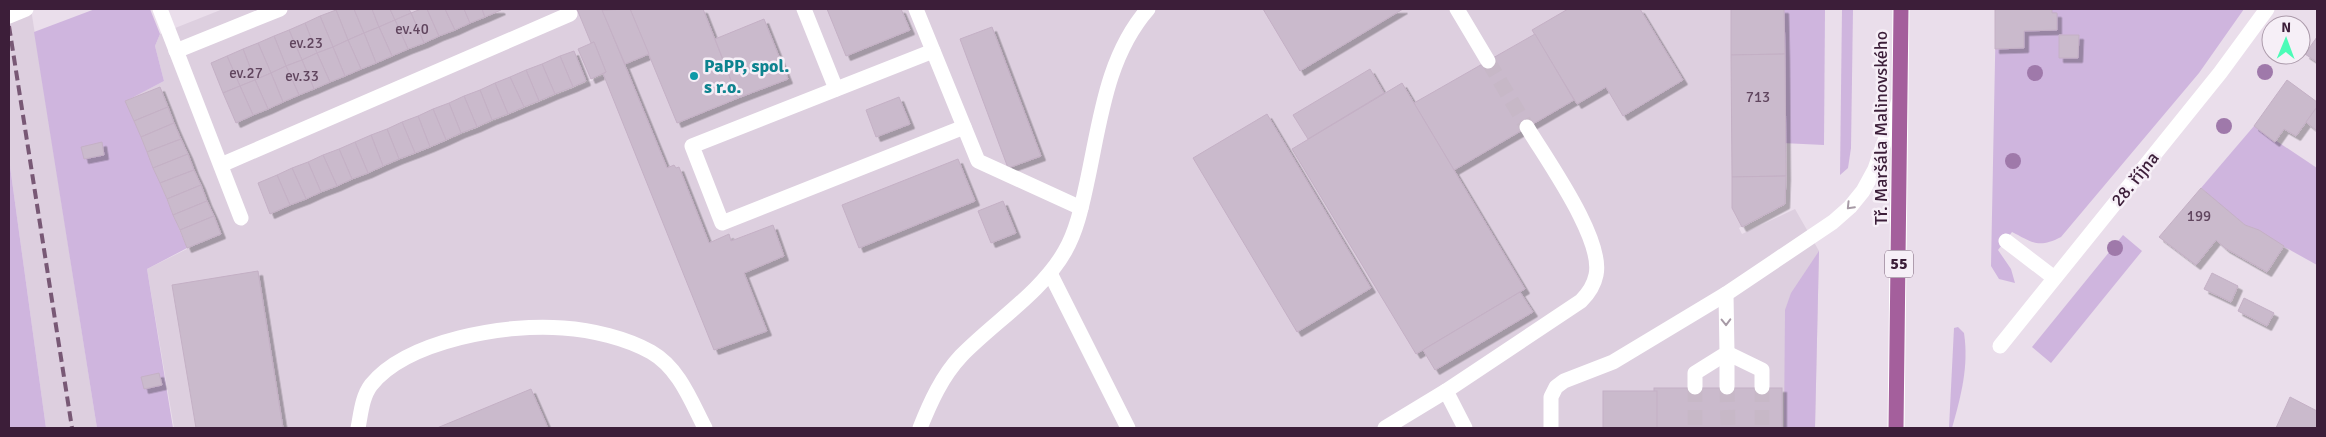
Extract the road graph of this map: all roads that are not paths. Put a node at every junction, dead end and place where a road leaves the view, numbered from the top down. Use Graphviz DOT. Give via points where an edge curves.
graph roads {
  1 [pos="26,9"];
  2 [pos="160,9"];
  3 [pos="280,9"];
  4 [pos="804,9"];
  5 [pos="916,9"];
  6 [pos="1148,9"];
  7 [pos="1456,9"];
  8 [pos="1901,9"];
  9 [pos="2267,9"];
  10 [pos="570,14"];
  11 [pos="9,16"];
  12 [pos="176,51"];
  13 [pos="933,51"];
  14 [pos="1488,61"];
  15 [pos="836,89"];
  16 [pos="1900,99"];
  17 [pos="964,127"];
  18 [pos="1526,127"];
  19 [pos="220,165"];
  20 [pos="1081,208"];
  21 [pos="241,218"];
  22 [pos="2006,241"];
  23 [pos="1050,273"];
  24 [pos="2054,277"];
  25 [pos="1726,294"];
  26 [pos="2000,346"];
  27 [pos="1727,353"];
  28 [pos="1695,387"];
  29 [pos="1727,387"];
  30 [pos="1762,387"];
  31 [pos="1446,391"];
  32 [pos="358,428"];
  33 [pos="705,428"];
  34 [pos="920,428"];
  35 [pos="1128,428"];
  36 [pos="1385,428"];
  37 [pos="1465,428"];
  38 [pos="1551,428"];
  39 [pos="1896,428"];
  1 -- 11 [label="street"];
  2 -- 12 [label="street"];
  3 -- 12 [label="street"];
  4 -- 15 [label="street"];
  5 -- 13 [label="street"];
  6 -- 20 [label="street" via="1114,66 1103,99"];
  7 -- 14 [label="street"];
  8 -- 16 [label="main road, Tř. Maršála Malinovského / 55"];
  9 -- 24 [label="street, 28. října" via="2196,104"];
  10 -- 19 [label="street"];
  12 -- 19 [label="street"];
  13 -- 15 [label="street"];
  13 -- 17 [label="street"];
  15 -- 17 [label="street" via="692,146 722,223"];
  16 -- 25 [label="street, one-way" via="1875,169 1850,207 1833,222"];
  16 -- 39 [label="main road, Tř. Maršála Malinovského / 55"];
  17 -- 20 [label="street" via="978,161"];
  18 -- 31 [label="street" via="1587,228 1594,246 1596,274 1588,293 1580,301"];
  19 -- 21 [label="street"];
  20 -- 23 [label="street" via="1066,250"];
  22 -- 24 [label="street"];
  23 -- 34 [label="street" via="960,357 937,391"];
  23 -- 35 [label="street"];
  24 -- 26 [label="street, 28. října"];
  25 -- 27 [label="street, one-way"];
  25 -- 38 [label="street" via="1613,362 1556,387 1551,397"];
  27 -- 28 [label="street" via="1695,372"];
  27 -- 29 [label="street"];
  27 -- 30 [label="street" via="1762,370"];
  31 -- 36 [label="street"];
  31 -- 37 [label="street"];
  32 -- 33 [label="street" via="362,405 370,387 381,374 410,356 448,342 494,331 563,328 616,338 652,352 677,374"];
}
